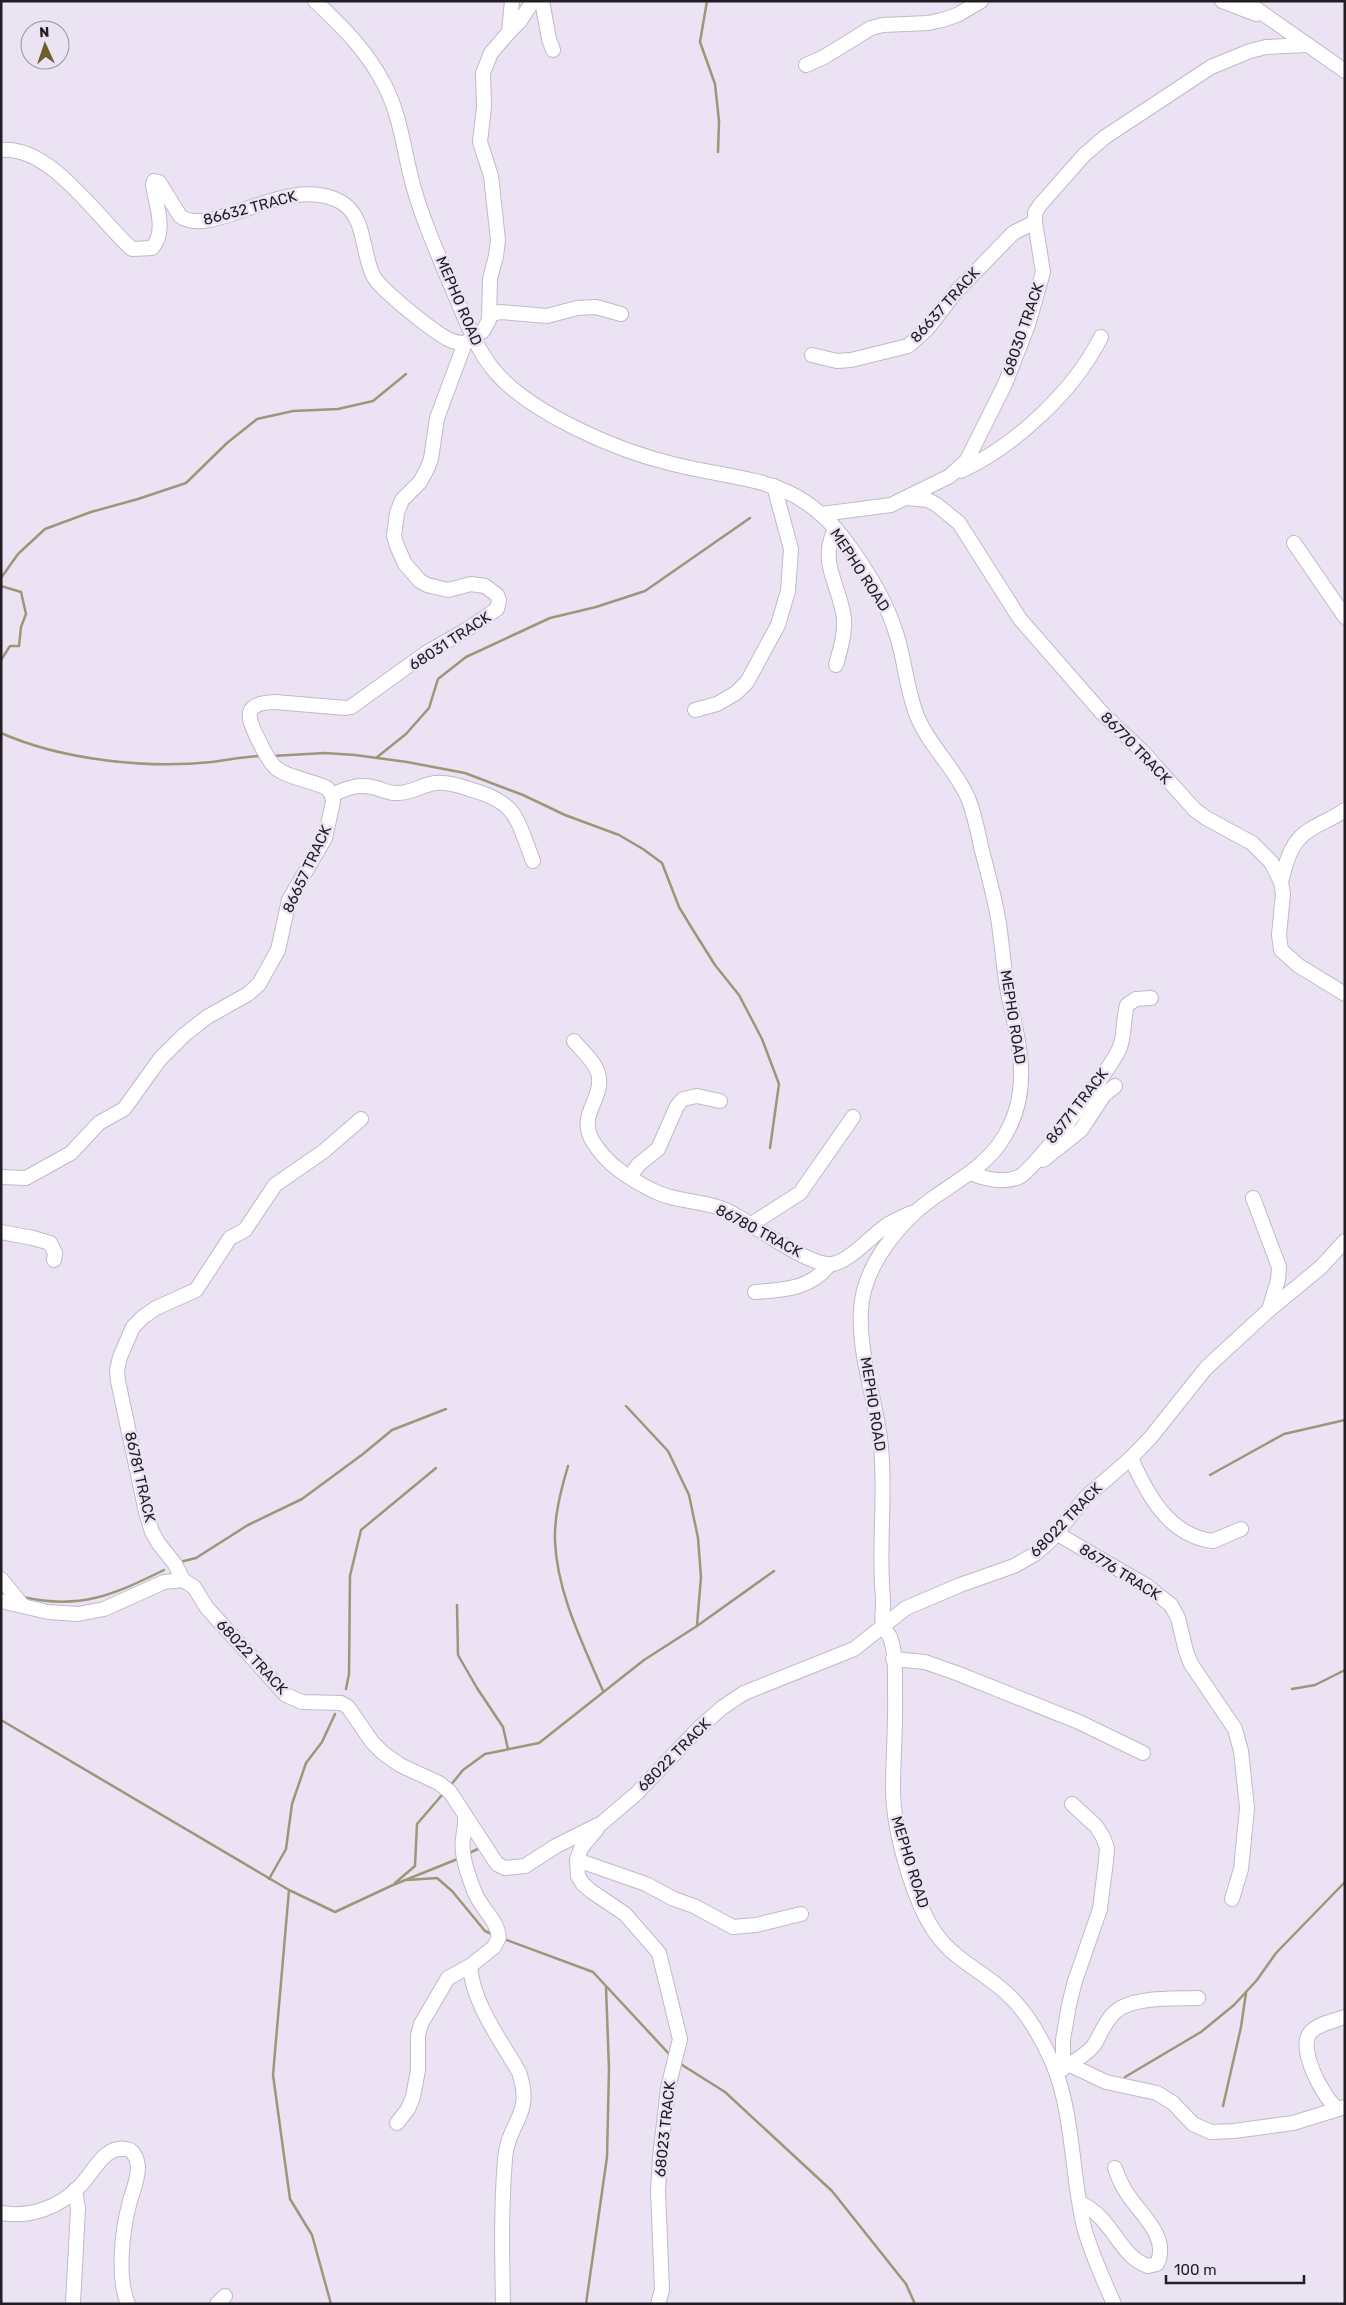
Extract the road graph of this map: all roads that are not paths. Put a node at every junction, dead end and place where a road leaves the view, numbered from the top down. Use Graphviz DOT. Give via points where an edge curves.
graph roads {
  1 [pos="316,1"];
  2 [pos="512,1"];
  3 [pos="533,1"];
  4 [pos="542,1"];
  5 [pos="981,1"];
  6 [pos="1222,1"];
  7 [pos="1245,1"];
  8 [pos="1267,16"];
  9 [pos="509,32"];
  10 [pos="1308,45"];
  11 [pos="553,50"];
  12 [pos="806,65"];
  13 [pos="1345,71"];
  14 [pos="1,150"];
  15 [pos="1035,222"];
  16 [pos="490,314"];
  17 [pos="621,314"];
  18 [pos="1102,338"];
  19 [pos="469,341"];
  20 [pos="812,355"];
  21 [pos="950,476"];
  22 [pos="774,486"];
  23 [pos="907,498"];
  24 [pos="822,514"];
  25 [pos="835,529"];
  26 [pos="1294,543"];
  27 [pos="1345,618"];
  28 [pos="836,665"];
  29 [pos="695,710"];
  30 [pos="332,795"];
  31 [pos="1345,810"];
  32 [pos="533,861"];
  33 [pos="1281,882"];
  34 [pos="1345,994"];
  35 [pos="1151,998"];
  36 [pos="574,1041"];
  37 [pos="1115,1086"];
  38 [pos="720,1101"];
  39 [pos="852,1117"];
  40 [pos="361,1119"];
  41 [pos="1027,1172"];
  42 [pos="970,1174"];
  43 [pos="1,1177"];
  44 [pos="630,1177"];
  45 [pos="1253,1198"];
  46 [pos="919,1209"];
  47 [pos="750,1225"];
  48 [pos="1,1232"];
  49 [pos="1343,1248"];
  50 [pos="54,1260"];
  51 [pos="830,1264"];
  52 [pos="755,1292"];
  53 [pos="1269,1310"];
  54 [pos="1131,1458"];
  55 [pos="1241,1529"];
  56 [pos="1056,1533"];
  57 [pos="1,1579"];
  58 [pos="183,1580"];
  59 [pos="1,1601"];
  60 [pos="24,1607"];
  61 [pos="883,1626"];
  62 [pos="893,1659"];
  63 [pos="1143,1753"];
  64 [pos="1072,1804"];
  65 [pos="465,1816"];
  66 [pos="602,1822"];
  67 [pos="577,1860"];
  68 [pos="1232,1899"];
  69 [pos="801,1914"];
  70 [pos="470,1966"];
  71 [pos="1198,1998"];
  72 [pos="1345,2016"];
  73 [pos="1063,2068"];
  74 [pos="1341,2108"];
  75 [pos="396,2123"];
  76 [pos="1116,2168"];
  77 [pos="75,2190"];
  78 [pos="1080,2203"];
  79 [pos="1,2213"];
  80 [pos="73,2304"];
  81 [pos="128,2304"];
  82 [pos="503,2304"];
  83 [pos="658,2304"];
  84 [pos="1114,2304"];
  1 -- 19 [label="street, MEPHO ROAD" via="363,50 386,87 396,111 414,190"];
  2 -- 9 [label="street"];
  3 -- 9 [label="street"];
  4 -- 11 [label="street" via="548,40"];
  5 -- 12 [label="street" via="942,20 883,24 871,28"];
  6 -- 8 [label="street"];
  7 -- 8 [label="street"];
  8 -- 10 [label="street"];
  9 -- 16 [label="street" via="491,53 483,73 480,142 491,176 498,240 490,279"];
  10 -- 13 [label="street"];
  10 -- 15 [label="street" via="1250,51 1196,76 1105,137 1084,155 1040,205 1035,213"];
  14 -- 19 [label="street, 86632 TRACK" via="13,149 33,156 81,193 132,249 152,248 159,241 161,229 154,181 159,182 180,216 192,221 214,220 292,195 318,194 341,202 355,216 369,266 379,285 449,340"];
  15 -- 20 [label="street, 86637 TRACK" via="1013,233 908,346 851,360 837,361"];
  15 -- 21 [label="street, 68030 TRACK" via="1042,272 1028,326 1005,384 972,452 960,469"];
  16 -- 17 [label="street" via="547,316 596,307"];
  16 -- 19 [label="street, 68031 TRACK" via="487,326"];
  18 -- 21 [label="street" via="1078,377 1020,433 982,460"];
  19 -- 22 [label="street, MEPHO ROAD" via="508,385 586,433 677,466"];
  19 -- 30 [label="street, 68031 TRACK" via="437,418 431,459 420,482 402,500 394,536 406,564 420,581 448,590 479,584 494,591 499,605 494,613 426,654 357,704 346,708 275,702 252,708 249,722 276,768 326,788"];
  21 -- 23 [label="street, 68030 TRACK"];
  22 -- 24 [label="street, MEPHO ROAD" via="802,498"];
  22 -- 29 [label="street" via="790,549 788,591 778,625 746,682 736,693 717,704"];
  23 -- 24 [label="street, 68030 TRACK" via="878,508"];
  23 -- 33 [label="street, 86770 TRACK" via="928,500 959,522 1020,619 1102,713 1142,751 1195,810 1252,843 1263,853"];
  24 -- 25 [label="street, MEPHO ROAD"];
  25 -- 28 [label="street" via="829,542 828,562 844,621"];
  25 -- 42 [label="street, MEPHO ROAD" via="881,597 894,626 914,710 966,792 998,920 1019,1046 1020,1094 1013,1118 996,1149"];
  26 -- 27 [label="street"];
  30 -- 32 [label="street" via="361,785 398,793 444,783 477,791 502,801 510,808"];
  30 -- 43 [label="street, 86657 TRACK" via="332,811 325,838 289,900 278,950 259,984 184,1035 160,1059 124,1108 99,1123 64,1158 26,1178"];
  31 -- 33 [label="street" via="1302,834 1290,852"];
  33 -- 34 [label="street, 86770 TRACK" via="1278,935 1281,950 1299,966"];
  35 -- 41 [label="street, 86771 TRACK" via="1136,998 1127,1005 1123,1034 1115,1058 1084,1103"];
  36 -- 44 [label="street, 86780 TRACK" via="600,1077 588,1121 591,1138 607,1161"];
  37 -- 41 [label="street" via="1104,1095 1081,1130"];
  38 -- 44 [label="street" via="697,1096 683,1100 677,1106 658,1149 638,1165"];
  39 -- 47 [label="street" via="800,1192"];
  40 -- 58 [label="street, 86781 TRACK" via="324,1151 275,1185 245,1230 230,1238 196,1290 143,1317 126,1341 117,1370 146,1512 152,1532"];
  41 -- 42 [label="street" via="1006,1180"];
  42 -- 46 [label="street, MEPHO ROAD"];
  44 -- 47 [label="street, 86780 TRACK" via="670,1197 718,1206"];
  45 -- 53 [label="street" via="1279,1267"];
  46 -- 51 [label="street" via="887,1225 844,1260"];
  46 -- 61 [label="street, MEPHO ROAD" via="882,1254 866,1281 861,1302 860,1321 883,1472 880,1563"];
  47 -- 51 [label="street, 86780 TRACK" via="809,1258"];
  48 -- 50 [label="street" via="50,1243 55,1253"];
  49 -- 53 [label="street, 68022 TRACK"];
  51 -- 52 [label="street" via="802,1286"];
  53 -- 54 [label="street, 68022 TRACK" via="1206,1368"];
  54 -- 55 [label="street" via="1153,1503 1193,1536 1213,1541"];
  54 -- 56 [label="street, 68022 TRACK" via="1087,1496"];
  56 -- 61 [label="street, 68022 TRACK" via="1042,1549 1026,1560 922,1601 897,1614"];
  56 -- 68 [label="street, 86776 TRACK" via="1147,1586 1171,1605 1191,1664 1235,1729 1241,1750 1246,1808 1240,1869"];
  57 -- 60 [label="street"];
  58 -- 60 [label="street" via="164,1582 91,1613 62,1614"];
  58 -- 65 [label="street, 68022 TRACK" via="194,1587 207,1608 286,1695 302,1702 341,1703 348,1707 383,1753 400,1766 439,1783 450,1792"];
  59 -- 60 [label="street"];
  61 -- 62 [label="street, MEPHO ROAD" via="891,1639"];
  61 -- 66 [label="street, 68022 TRACK" via="854,1649 744,1693 723,1707 682,1744 637,1793"];
  62 -- 63 [label="street" via="925,1662 959,1674 1079,1722"];
  62 -- 73 [label="street, MEPHO ROAD" via="896,1708 894,1814 919,1899 940,1939 958,1960 1000,1987 1018,2004"];
  64 -- 73 [label="street" via="1103,1837 1106,1861 1100,1909 1068,2005"];
  65 -- 66 [label="street, 68022 TRACK" via="497,1864 514,1869 525,1866"];
  65 -- 70 [label="street" via="466,1828 462,1839 470,1881 499,1937 494,1947"];
  66 -- 67 [label="street" via="580,1848"];
  67 -- 69 [label="street" via="646,1884 694,1906 727,1926 756,1925"];
  67 -- 83 [label="street, 68023 TRACK" via="578,1876 583,1884 625,1914 659,1953 680,2039 668,2088 661,2149 658,2191 662,2290"];
  70 -- 75 [label="street" via="448,1978 420,2024 416,2083 408,2109"];
  70 -- 82 [label="street" via="474,1992 522,2082 523,2111 505,2156 501,2233"];
  71 -- 73 [label="street" via="1124,2006 1106,2022 1088,2052"];
  72 -- 74 [label="street" via="1316,2028 1306,2039 1307,2054 1323,2093 1327,2100"];
  73 -- 74 [label="street" via="1157,2093 1173,2103 1193,2124 1211,2132 1294,2122"];
  73 -- 78 [label="street, MEPHO ROAD"];
  76 -- 78 [label="street" via="1124,2189 1152,2224 1159,2248 1157,2264 1148,2266 1136,2260 1101,2216"];
  77 -- 79 [label="street" via="42,2211 17,2216"];
  77 -- 80 [label="street" via="78,2208"];
  77 -- 81 [label="street" via="109,2152 125,2148 137,2159 137,2175 128,2205 122,2266"];
  78 -- 84 [label="street, MEPHO ROAD" via="1089,2243"];
}
